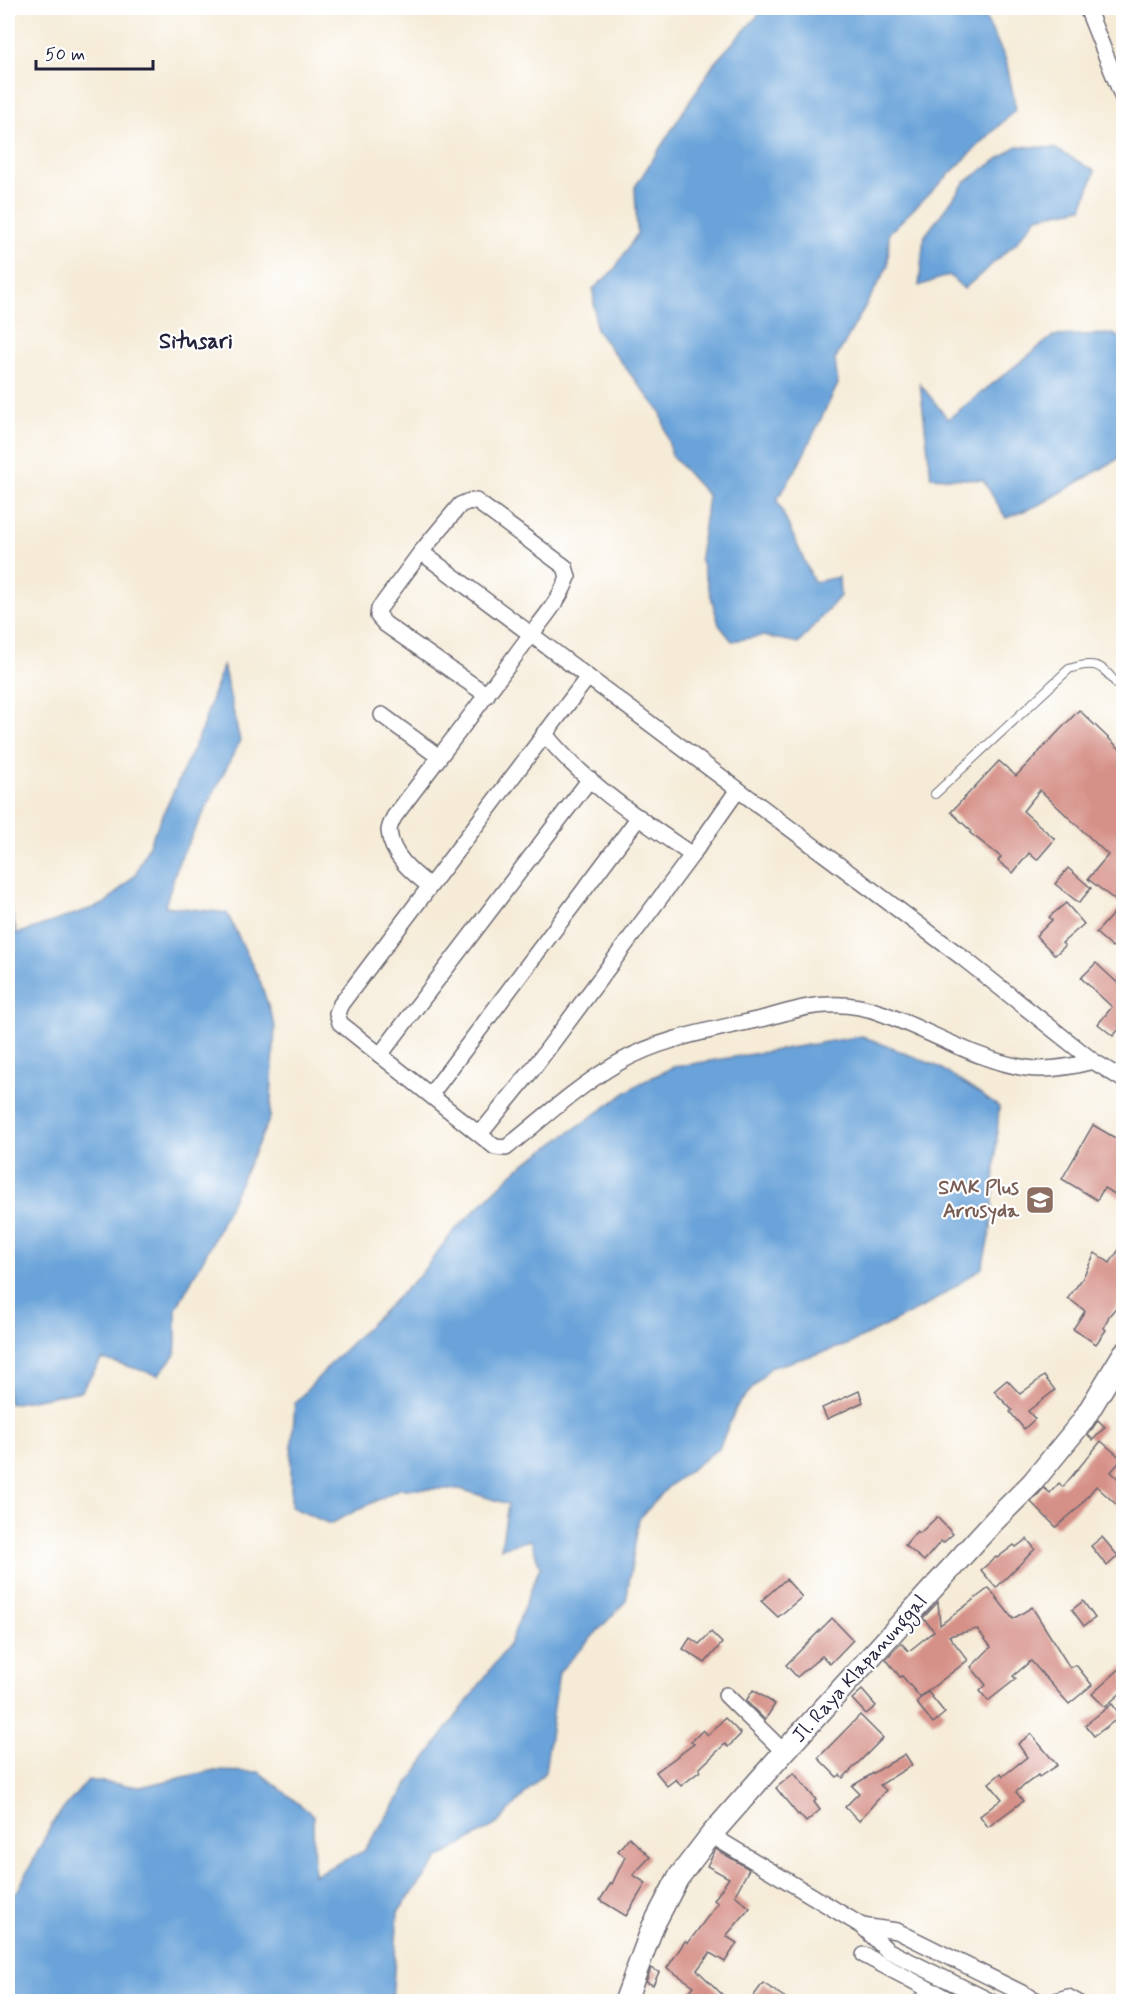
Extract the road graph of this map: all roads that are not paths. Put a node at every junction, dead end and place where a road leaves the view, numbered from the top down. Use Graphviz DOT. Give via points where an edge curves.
graph roads {
  1 [pos="1087,8"];
  2 [pos="1124,101"];
  3 [pos="421,552"];
  4 [pos="530,635"];
  5 [pos="588,677"];
  6 [pos="1124,693"];
  7 [pos="487,695"];
  8 [pos="382,715"];
  9 [pos="544,733"];
  10 [pos="439,757"];
  11 [pos="590,779"];
  12 [pos="737,791"];
  13 [pos="935,794"];
  14 [pos="639,817"];
  15 [pos="692,855"];
  16 [pos="430,886"];
  17 [pos="380,1055"];
  18 [pos="1093,1061"];
  19 [pos="1124,1080"];
  20 [pos="431,1094"];
  21 [pos="480,1134"];
  22 [pos="1124,1353"];
  23 [pos="726,1695"];
  24 [pos="784,1752"];
  25 [pos="711,1835"];
  26 [pos="862,1926"];
  27 [pos="864,1954"];
  28 [pos="936,1992"];
  29 [pos="625,2001"];
  30 [pos="919,2001"];
  31 [pos="953,2001"];
  32 [pos="992,2001"];
  33 [pos="1040,2001"];
  34 [pos="1052,2001"];
  35 [pos="1077,2001"];
  1 -- 2 [label="street"];
  3 -- 4 [label="street"];
  3 -- 4 [label="street" via="460,505 476,501 565,567 565,585"];
  3 -- 7 [label="street" via="379,609 378,616"];
  4 -- 5 [label="street"];
  4 -- 7 [label="street"];
  5 -- 9 [label="street"];
  5 -- 12 [label="street"];
  6 -- 13 [label="lane" via="1102,667 1085,663 1069,669"];
  7 -- 10 [label="street"];
  8 -- 10 [label="street"];
  9 -- 11 [label="street"];
  9 -- 16 [label="street"];
  10 -- 16 [label="street" via="394,817 389,830 399,858"];
  11 -- 14 [label="street"];
  11 -- 17 [label="street"];
  12 -- 15 [label="street"];
  12 -- 18 [label="street" via="963,958"];
  14 -- 15 [label="street"];
  14 -- 20 [label="street"];
  15 -- 21 [label="street"];
  16 -- 17 [label="street" via="337,1013 340,1023"];
  17 -- 20 [label="street"];
  18 -- 19 [label="street"];
  18 -- 21 [label="street" via="1064,1068 1027,1068 986,1056 881,1013 827,1005 807,1007 652,1047 619,1062 506,1148 495,1147"];
  20 -- 21 [label="street"];
  22 -- 24 [label="street, Jl. Raya Klapanunggal" via="1082,1422 1032,1483"];
  23 -- 24 [label="street"];
  24 -- 25 [label="street, Jl. Raya Klapanunggal"];
  25 -- 26 [label="street"];
  25 -- 29 [label="street, Jl. Raya Klapanunggal" via="678,1878 653,1926"];
  26 -- 32 [label="street" via="886,1950"];
  26 -- 33 [label="street" via="897,1931"];
  27 -- 28 [label="street"];
  28 -- 30 [label="street"];
  28 -- 31 [label="street"];
  34 -- 35 [label="street" via="1068,1997"];
}
